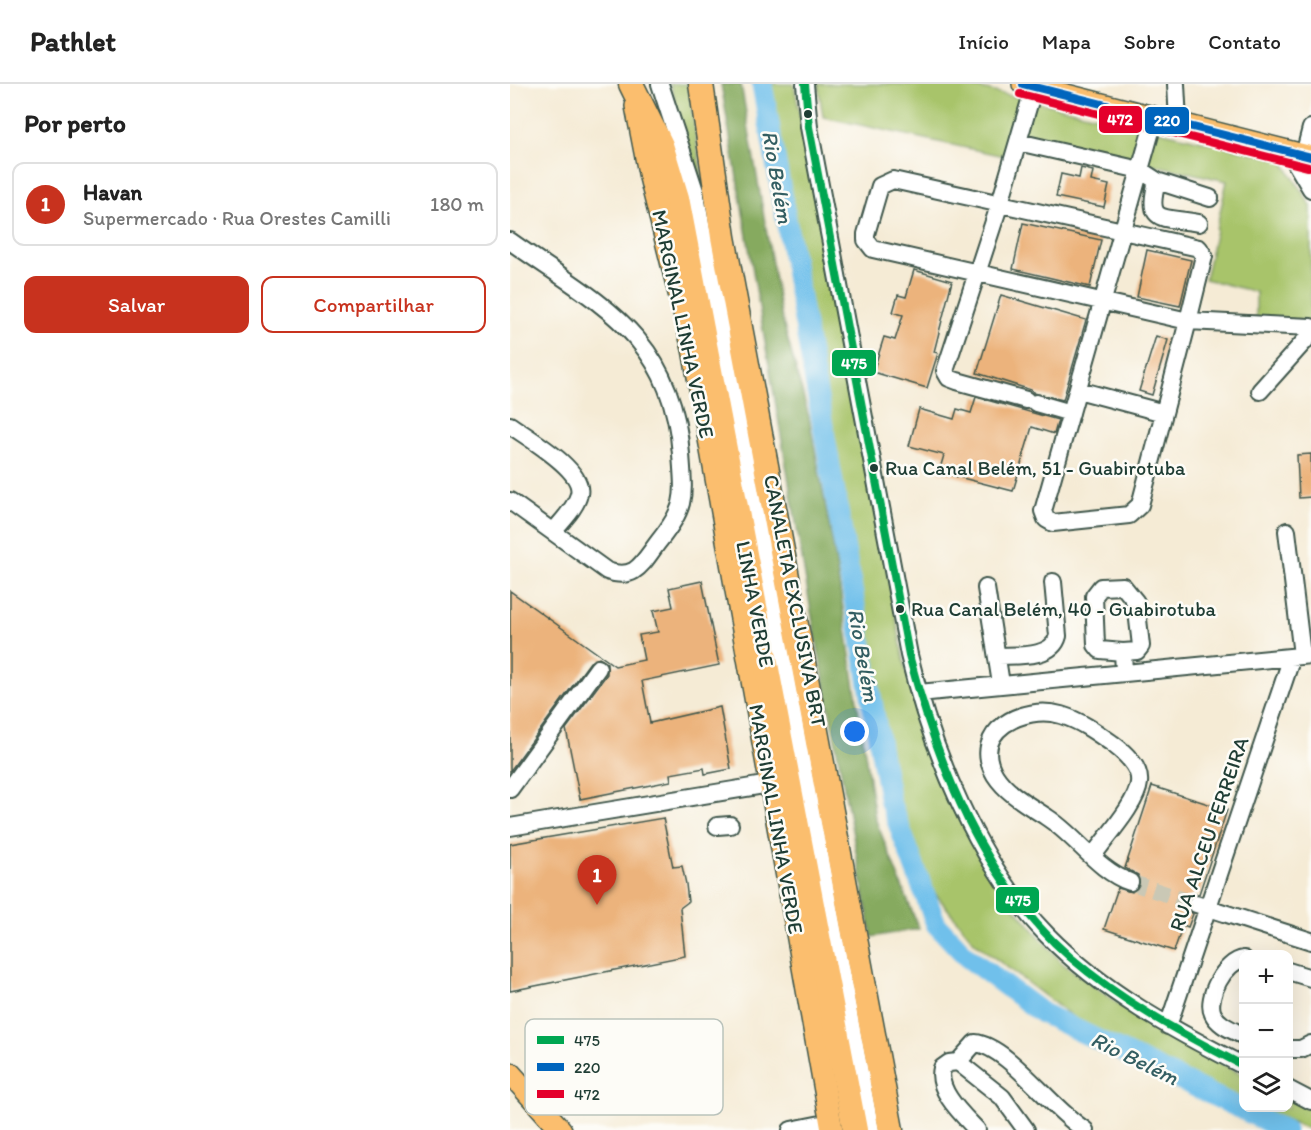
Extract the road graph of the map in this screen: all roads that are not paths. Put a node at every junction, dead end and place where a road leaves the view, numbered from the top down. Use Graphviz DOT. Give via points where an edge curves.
graph roads {
  1 [pos="660,84"];
  2 [pos="701,84"];
  3 [pos="806,84"];
  4 [pos="1176,84"];
  5 [pos="632,85"];
  6 [pos="1029,85"];
  7 [pos="1155,117"];
  8 [pos="1178,122"];
  9 [pos="1311,128"];
  10 [pos="1018,142"];
  11 [pos="1301,154"];
  12 [pos="1140,170"];
  13 [pos="1157,181"];
  14 [pos="1311,189"];
  15 [pos="1210,198"];
  16 [pos="1000,202"];
  17 [pos="1199,223"];
  18 [pos="1122,232"];
  19 [pos="510,241"];
  20 [pos="977,273"];
  21 [pos="1103,300"];
  22 [pos="1188,321"];
  23 [pos="1311,327"];
  24 [pos="1311,334"];
  25 [pos="1078,390"];
  26 [pos="1260,391"];
  27 [pos="1071,412"];
  28 [pos="1164,412"];
  29 [pos="510,425"];
  30 [pos="510,501"];
  31 [pos="1287,531"];
  32 [pos="553,532"];
  33 [pos="1053,582"];
  34 [pos="986,588"];
  35 [pos="1124,652"];
  36 [pos="997,656"];
  37 [pos="1302,656"];
  38 [pos="598,668"];
  39 [pos="1124,672"];
  40 [pos="1001,684"];
  41 [pos="919,693"];
  42 [pos="770,784"];
  43 [pos="510,789"];
  44 [pos="510,827"];
  45 [pos="1093,856"];
  46 [pos="1130,882"];
  47 [pos="1202,906"];
  48 [pos="1311,941"];
  49 [pos="1239,961"];
  50 [pos="1293,973"];
  51 [pos="1311,978"];
  52 [pos="1168,1026"];
  53 [pos="1239,1033"];
  54 [pos="1311,1044"];
  55 [pos="1293,1049"];
  56 [pos="958,1062"];
  57 [pos="1239,1063"];
  58 [pos="510,1073"];
  59 [pos="525,1090"];
  60 [pos="1293,1092"];
  61 [pos="1311,1101"];
  62 [pos="548,1115"];
  63 [pos="831,1126"];
  64 [pos="561,1130"];
  65 [pos="791,1130"];
  66 [pos="855,1130"];
  67 [pos="871,1130"];
  68 [pos="891,1130"];
  69 [pos="977,1130"];
  70 [pos="1026,1130"];
  71 [pos="1084,1130"];
  1 -- 67 [label="street, CANALETA EXCLUSIVA BRT" via="695,191"];
  2 -- 68 [label="highway, LINHA VERDE" via="721,228"];
  3 -- 41 [label="street" via="809,127"];
  4 -- 8 [label="street"];
  5 -- 42 [label="main road, MARGINAL LINHA VERDE" via="693,349"];
  5 -- 66 [label="highway, LINHA VERDE" via="661,145 677,198"];
  6 -- 7 [label="main road"];
  6 -- 10 [label="street"];
  7 -- 8 [label="main road"];
  7 -- 12 [label="street"];
  8 -- 11 [label="main road"];
  9 -- 11 [label="street"];
  10 -- 12 [label="street"];
  10 -- 16 [label="street"];
  11 -- 14 [label="street"];
  12 -- 13 [label="street"];
  12 -- 18 [label="street"];
  13 -- 15 [label="street"];
  13 -- 17 [label="street" via="1151,204 1154,212"];
  16 -- 18 [label="street"];
  16 -- 20 [label="street"];
  16 -- 20 [label="street" via="892,180 880,186 866,234 873,249"];
  18 -- 21 [label="street"];
  18 -- 22 [label="street" via="1203,251"];
  19 -- 32 [label="street" via="619,318 633,333 666,382 679,433 684,497 677,518 634,572 621,576 607,571"];
  20 -- 21 [label="street"];
  20 -- 27 [label="street" via="945,370 949,378"];
  21 -- 22 [label="street"];
  21 -- 25 [label="street"];
  22 -- 23 [label="street"];
  22 -- 28 [label="street"];
  24 -- 26 [label="street"];
  25 -- 27 [label="street"];
  25 -- 28 [label="street"];
  27 -- 28 [label="street" via="1043,511 1053,523 1136,512"];
  29 -- 32 [label="street" via="570,468 578,480 580,493 575,504"];
  30 -- 32 [label="street"];
  31 -- 37 [label="street, RUA ALCEU FERREIRA"];
  33 -- 36 [label="street" via="1056,645 1041,652"];
  34 -- 36 [label="street"];
  35 -- 39 [label="street"];
  36 -- 40 [label="street"];
  37 -- 39 [label="street"];
  37 -- 47 [label="street, RUA ALCEU FERREIRA"];
  38 -- 43 [label="street"];
  39 -- 40 [label="street"];
  40 -- 41 [label="street"];
  41 -- 52 [label="street" via="957,794 1012,894 1065,953"];
  42 -- 44 [label="street"];
  42 -- 63 [label="main road, MARGINAL LINHA VERDE"];
  45 -- 45 [label="street" via="1056,823 1013,794 996,776 986,754 991,738 1007,721 1029,713 1059,714 1093,729 1126,754 1136,768 1140,782 1135,797"];
  45 -- 46 [label="street" via="1117,877"];
  47 -- 48 [label="street"];
  47 -- 52 [label="street, RUA ALCEU FERREIRA"];
  49 -- 53 [label="street" via="1222,973 1211,1004 1221,1024"];
  50 -- 51 [label="street"];
  52 -- 57 [label="street"];
  54 -- 55 [label="street"];
  56 -- 69 [label="street" via="942,1068 943,1082 955,1107"];
  56 -- 70 [label="street" via="1002,1097"];
  56 -- 71 [label="street" via="975,1043 984,1044 1011,1062 1057,1109"];
  58 -- 59 [label="main road"];
  60 -- 61 [label="street"];
  62 -- 64 [label="main road"];
  63 -- 65 [label="street"];
}
